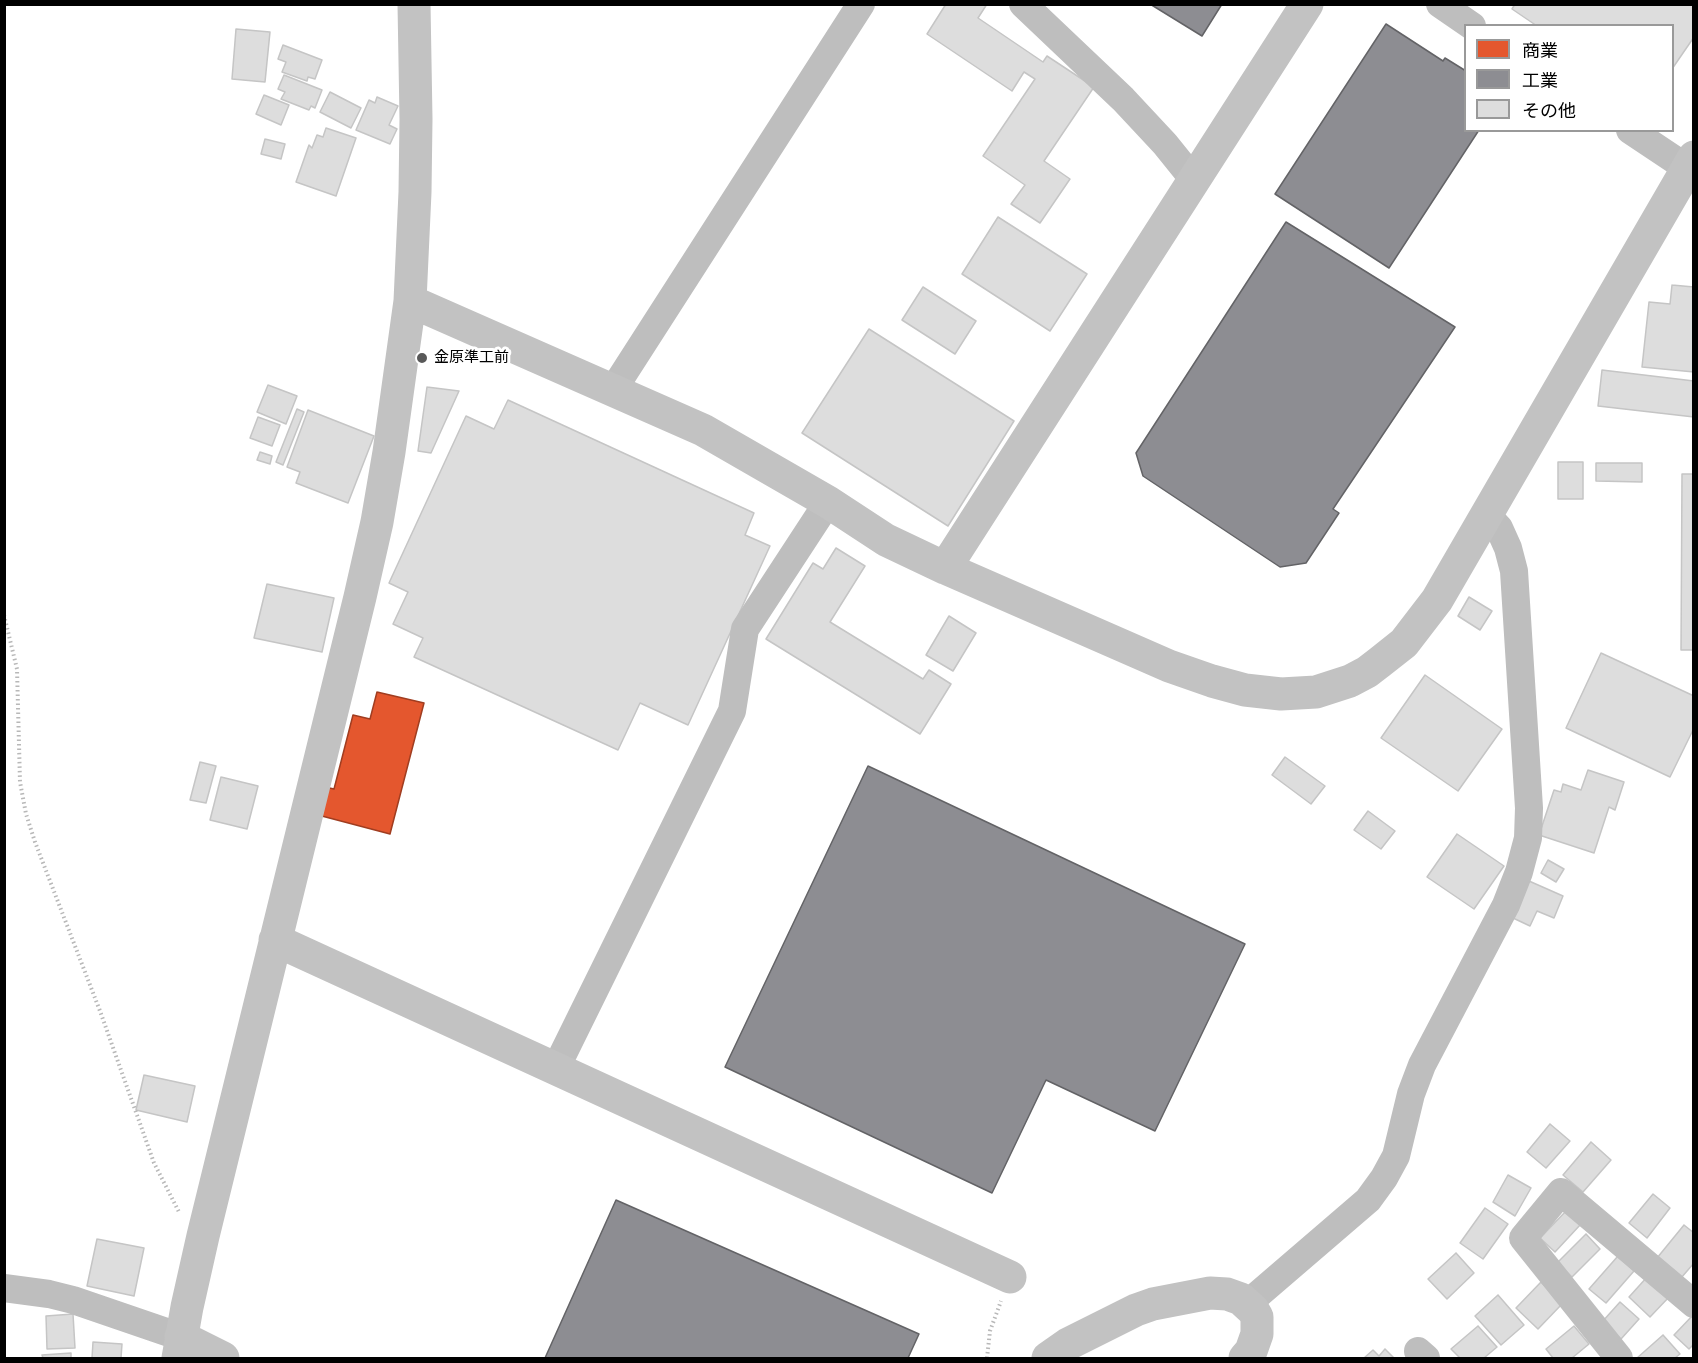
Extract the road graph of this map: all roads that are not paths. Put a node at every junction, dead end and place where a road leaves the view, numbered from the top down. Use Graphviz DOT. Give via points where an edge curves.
graph roads {
  1 [pos="414,4"];
  2 [pos="861,4"];
  3 [pos="1023,4"];
  4 [pos="1307,4"];
  5 [pos="1440,4"];
  6 [pos="1469,24"];
  7 [pos="1634,132"];
  8 [pos="1690,163"];
  9 [pos="1194,180"];
  10 [pos="410,301"];
  11 [pos="613,390"];
  12 [pos="828,502"];
  13 [pos="1487,515"];
  14 [pos="945,568"];
  15 [pos="275,940"];
  16 [pos="556,1068"];
  17 [pos="1010,1277"];
  18 [pos="4,1288"];
  19 [pos="1247,1304"];
  20 [pos="1694,1304"];
  21 [pos="180,1348"];
  22 [pos="223,1359"];
  23 [pos="1048,1359"];
  24 [pos="1245,1359"];
  25 [pos="1619,1359"];
  1 -- 10 [label="street" via="415,181"];
  2 -- 11 [label="street"];
  3 -- 9 [label="street" via="1123,99"];
  4 -- 9 [label="street"];
  5 -- 6 [label="street"];
  7 -- 8 [label="street"];
  8 -- 13 [label="street"];
  9 -- 14 [label="street"];
  10 -- 11 [label="street"];
  10 -- 15 [label="street" via="377,522"];
  11 -- 12 [label="street" via="703,430"];
  12 -- 14 [label="street" via="886,540"];
  12 -- 16 [label="street" via="745,629 732,711"];
  13 -- 14 [label="street" via="1437,600 1404,643 1367,672 1316,692 1262,693 1212,681"];
  13 -- 19 [label="street" via="1499,528 1514,571 1529,808 1528,838 1519,872 1422,1065 1396,1156 1384,1178 1368,1200"];
  15 -- 16 [label="street"];
  15 -- 21 [label="street"];
  16 -- 17 [label="street"];
  18 -- 21 [label="street" via="73,1300"];
  19 -- 23 [label="street" via="1227,1294 1210,1293 1153,1304 1117,1318"];
  19 -- 24 [label="street" via="1257,1317 1257,1334"];
  20 -- 25 [label="street" via="1561,1192 1523,1238"];
  21 -- 22 [label="street"];
}
